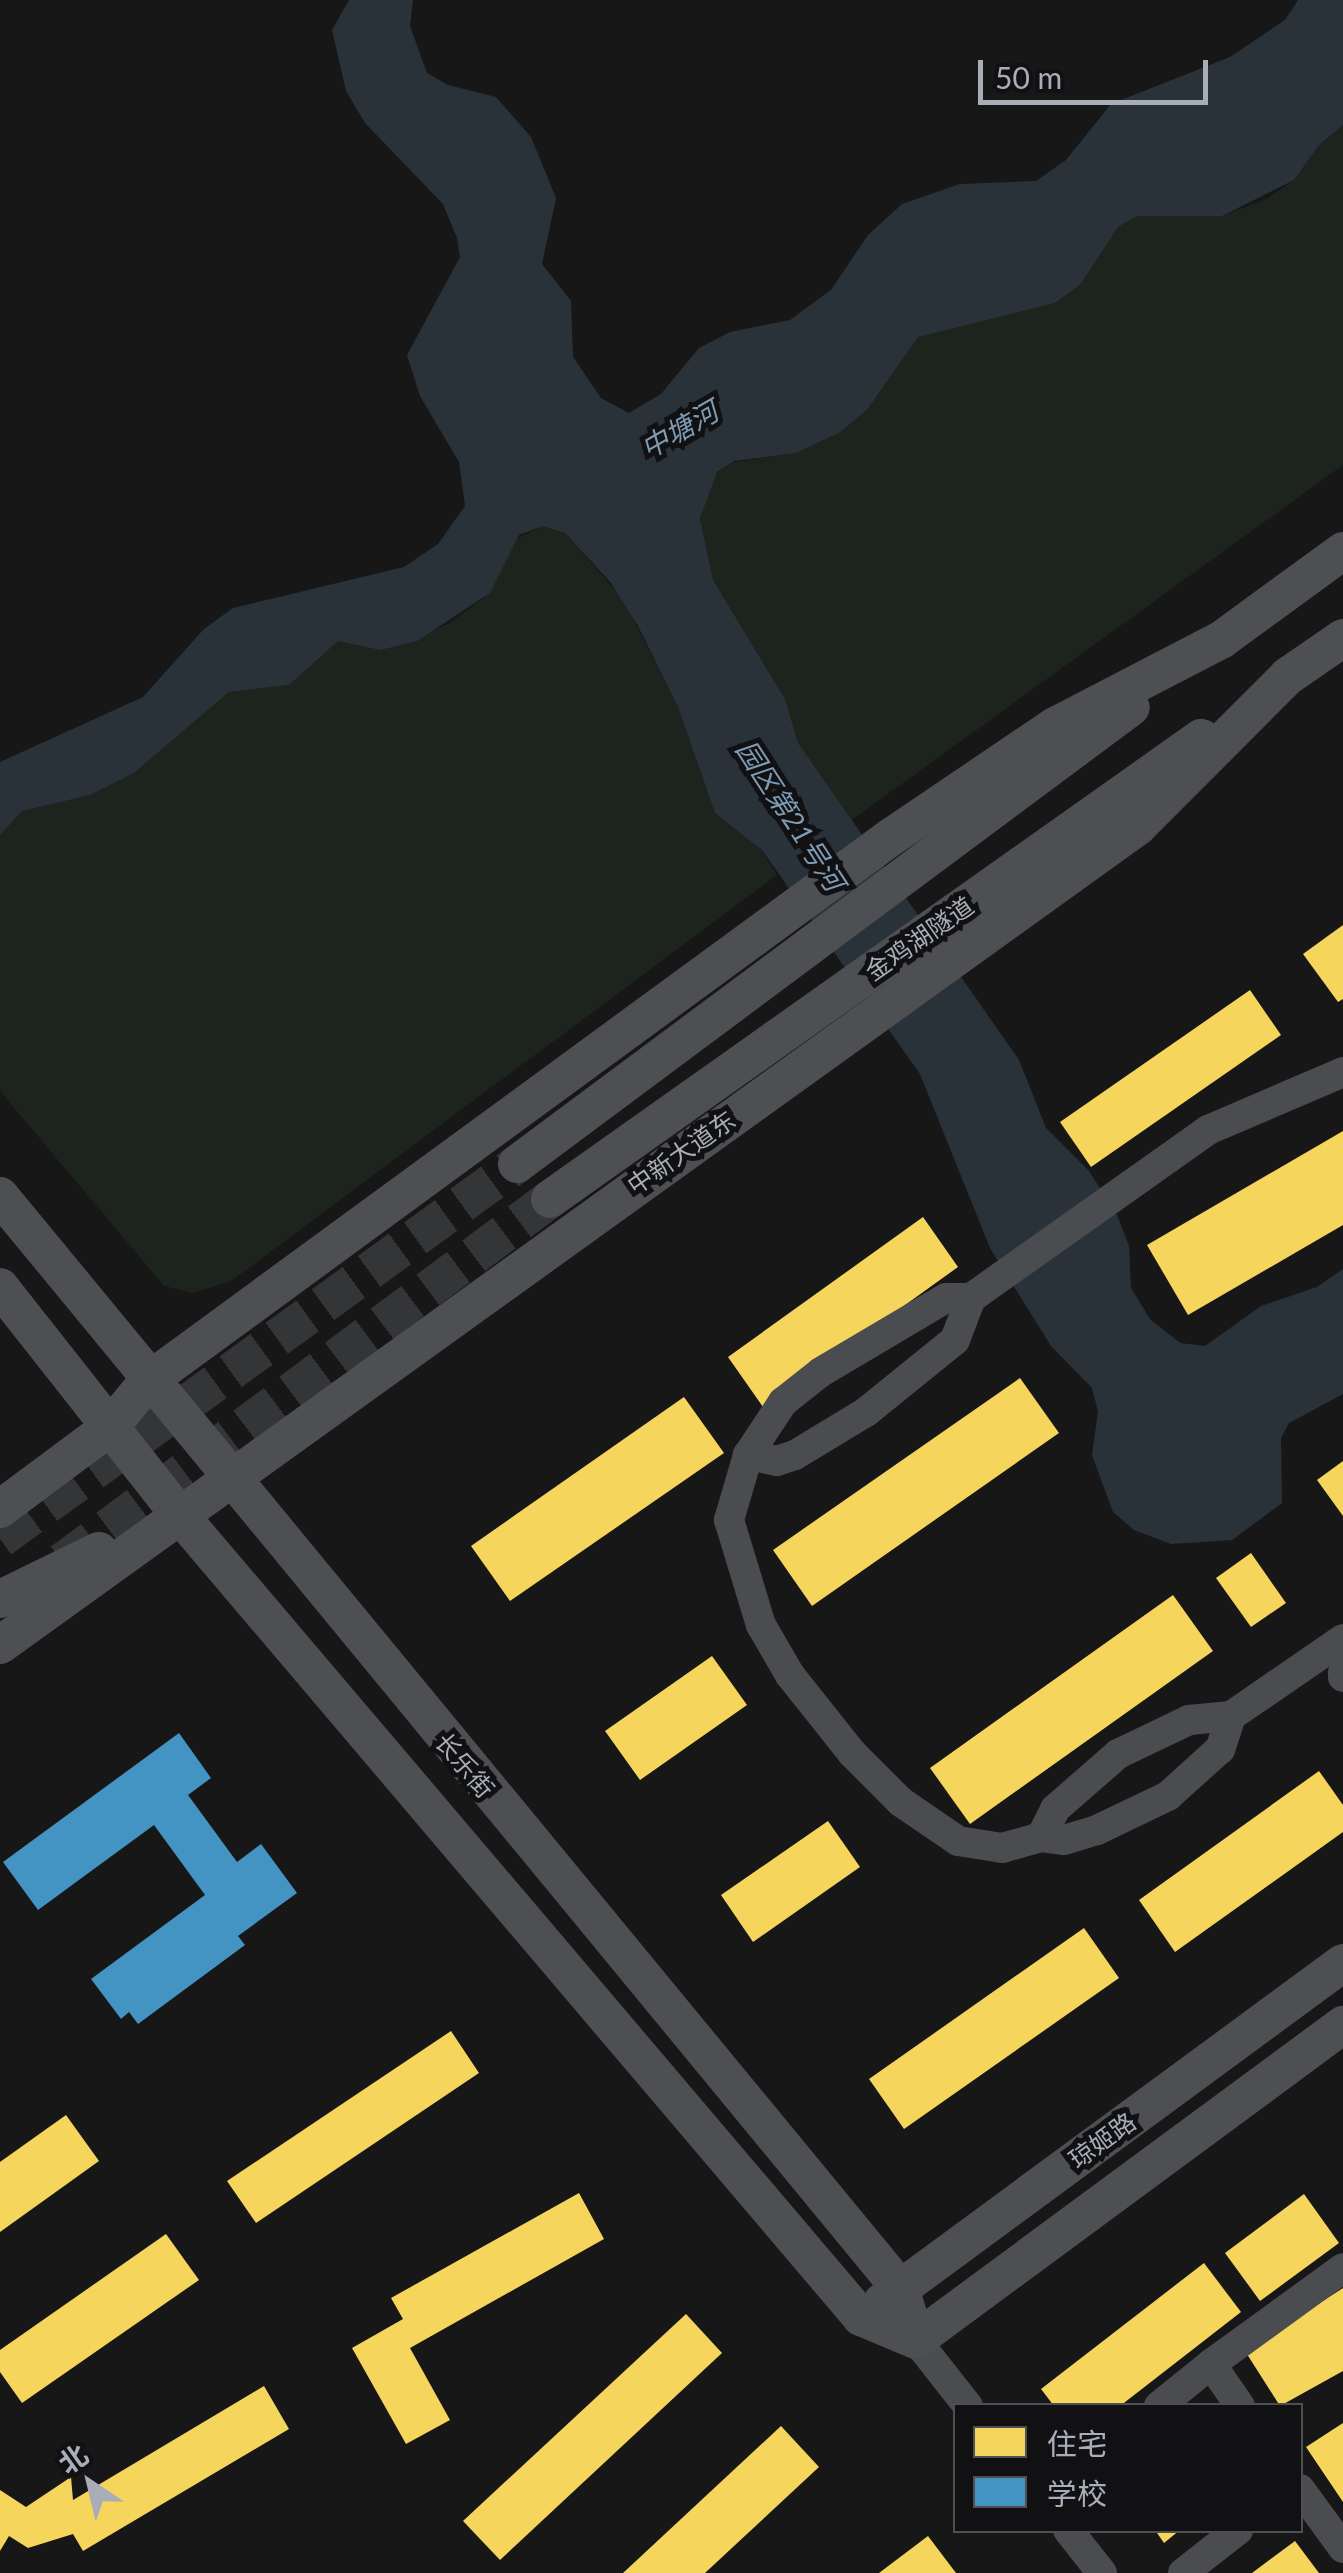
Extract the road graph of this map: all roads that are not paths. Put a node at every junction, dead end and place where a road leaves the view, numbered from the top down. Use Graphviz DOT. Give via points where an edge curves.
graph roads {
  1 [pos="1343,550"];
  2 [pos="1343,638"];
  3 [pos="1221,640"];
  4 [pos="1288,676"];
  5 [pos="1343,1072"];
  6 [pos="518,1164"];
  7 [pos="0,1196"];
  8 [pos="550,1200"];
  9 [pos="0,1286"];
  10 [pos="982,1290"];
  11 [pos="148,1381"];
  12 [pos="110,1426"];
  13 [pos="748,1455"];
  14 [pos="225,1477"];
  15 [pos="0,1509"];
  16 [pos="178,1513"];
  17 [pos="0,1599"];
  18 [pos="1343,1639"];
  19 [pos="0,1645"];
  20 [pos="1231,1716"];
  21 [pos="1040,1837"];
  22 [pos="1343,1963"];
  23 [pos="1343,2025"];
  24 [pos="1343,2268"];
  25 [pos="900,2288"];
  26 [pos="861,2317"];
  27 [pos="916,2340"];
  28 [pos="1210,2364"];
  29 [pos="966,2403"];
  30 [pos="1163,2403"];
  31 [pos="1238,2403"];
  32 [pos="1303,2493"];
  33 [pos="1070,2533"];
  34 [pos="1234,2533"];
  35 [pos="1343,2547"];
  36 [pos="1102,2573"];
  37 [pos="1183,2573"];
  1 -- 3 [label="main road"];
  2 -- 4 [label="main road, 中新大道东"];
  3 -- 6 [label="main road"];
  3 -- 11 [label="main road" via="1055,726 891,837"];
  4 -- 8 [label="main road, 金鸡湖隧道"];
  4 -- 14 [label="main road, 中新大道东" via="1137,827"];
  5 -- 10 [label="street" via="1208,1130"];
  7 -- 11 [label="main road, 长乐街"];
  9 -- 12 [label="main road, 长乐街"];
  10 -- 13 [label="street" via="946,1298 822,1372 783,1402"];
  10 -- 13 [label="street" via="954,1340 866,1412 795,1455"];
  11 -- 12 [label="main road"];
  11 -- 14 [label="main road, 长乐街"];
  12 -- 15 [label="main road"];
  12 -- 16 [label="main road, 长乐街"];
  13 -- 21 [label="street" via="729,1520 749,1598 790,1675 852,1753 946,1835 1002,1848"];
  14 -- 16 [label="main road, 中新大道东"];
  14 -- 25 [label="main road, 长乐街"];
  16 -- 17 [label="main road"];
  16 -- 19 [label="main road, 中新大道东"];
  16 -- 26 [label="main road, 长乐街"];
  18 -- 20 [label="street"];
  20 -- 21 [label="street" via="1189,1720 1118,1754 1055,1809"];
  20 -- 21 [label="street" via="1220,1749 1168,1796 1096,1830 1064,1840"];
  22 -- 25 [label="main road, 琼姬路"];
  23 -- 27 [label="main road, 琼姬路"];
  24 -- 28 [label="street"];
  25 -- 26 [label="main road, 琼姬路"];
  25 -- 27 [label="main road, 长乐街"];
  26 -- 27 [label="main road, 长乐街"];
  27 -- 29 [label="street, 长乐街"];
  28 -- 30 [label="street"];
  28 -- 31 [label="street"];
  32 -- 35 [label="street"];
  33 -- 36 [label="street"];
  34 -- 37 [label="street"];
}
